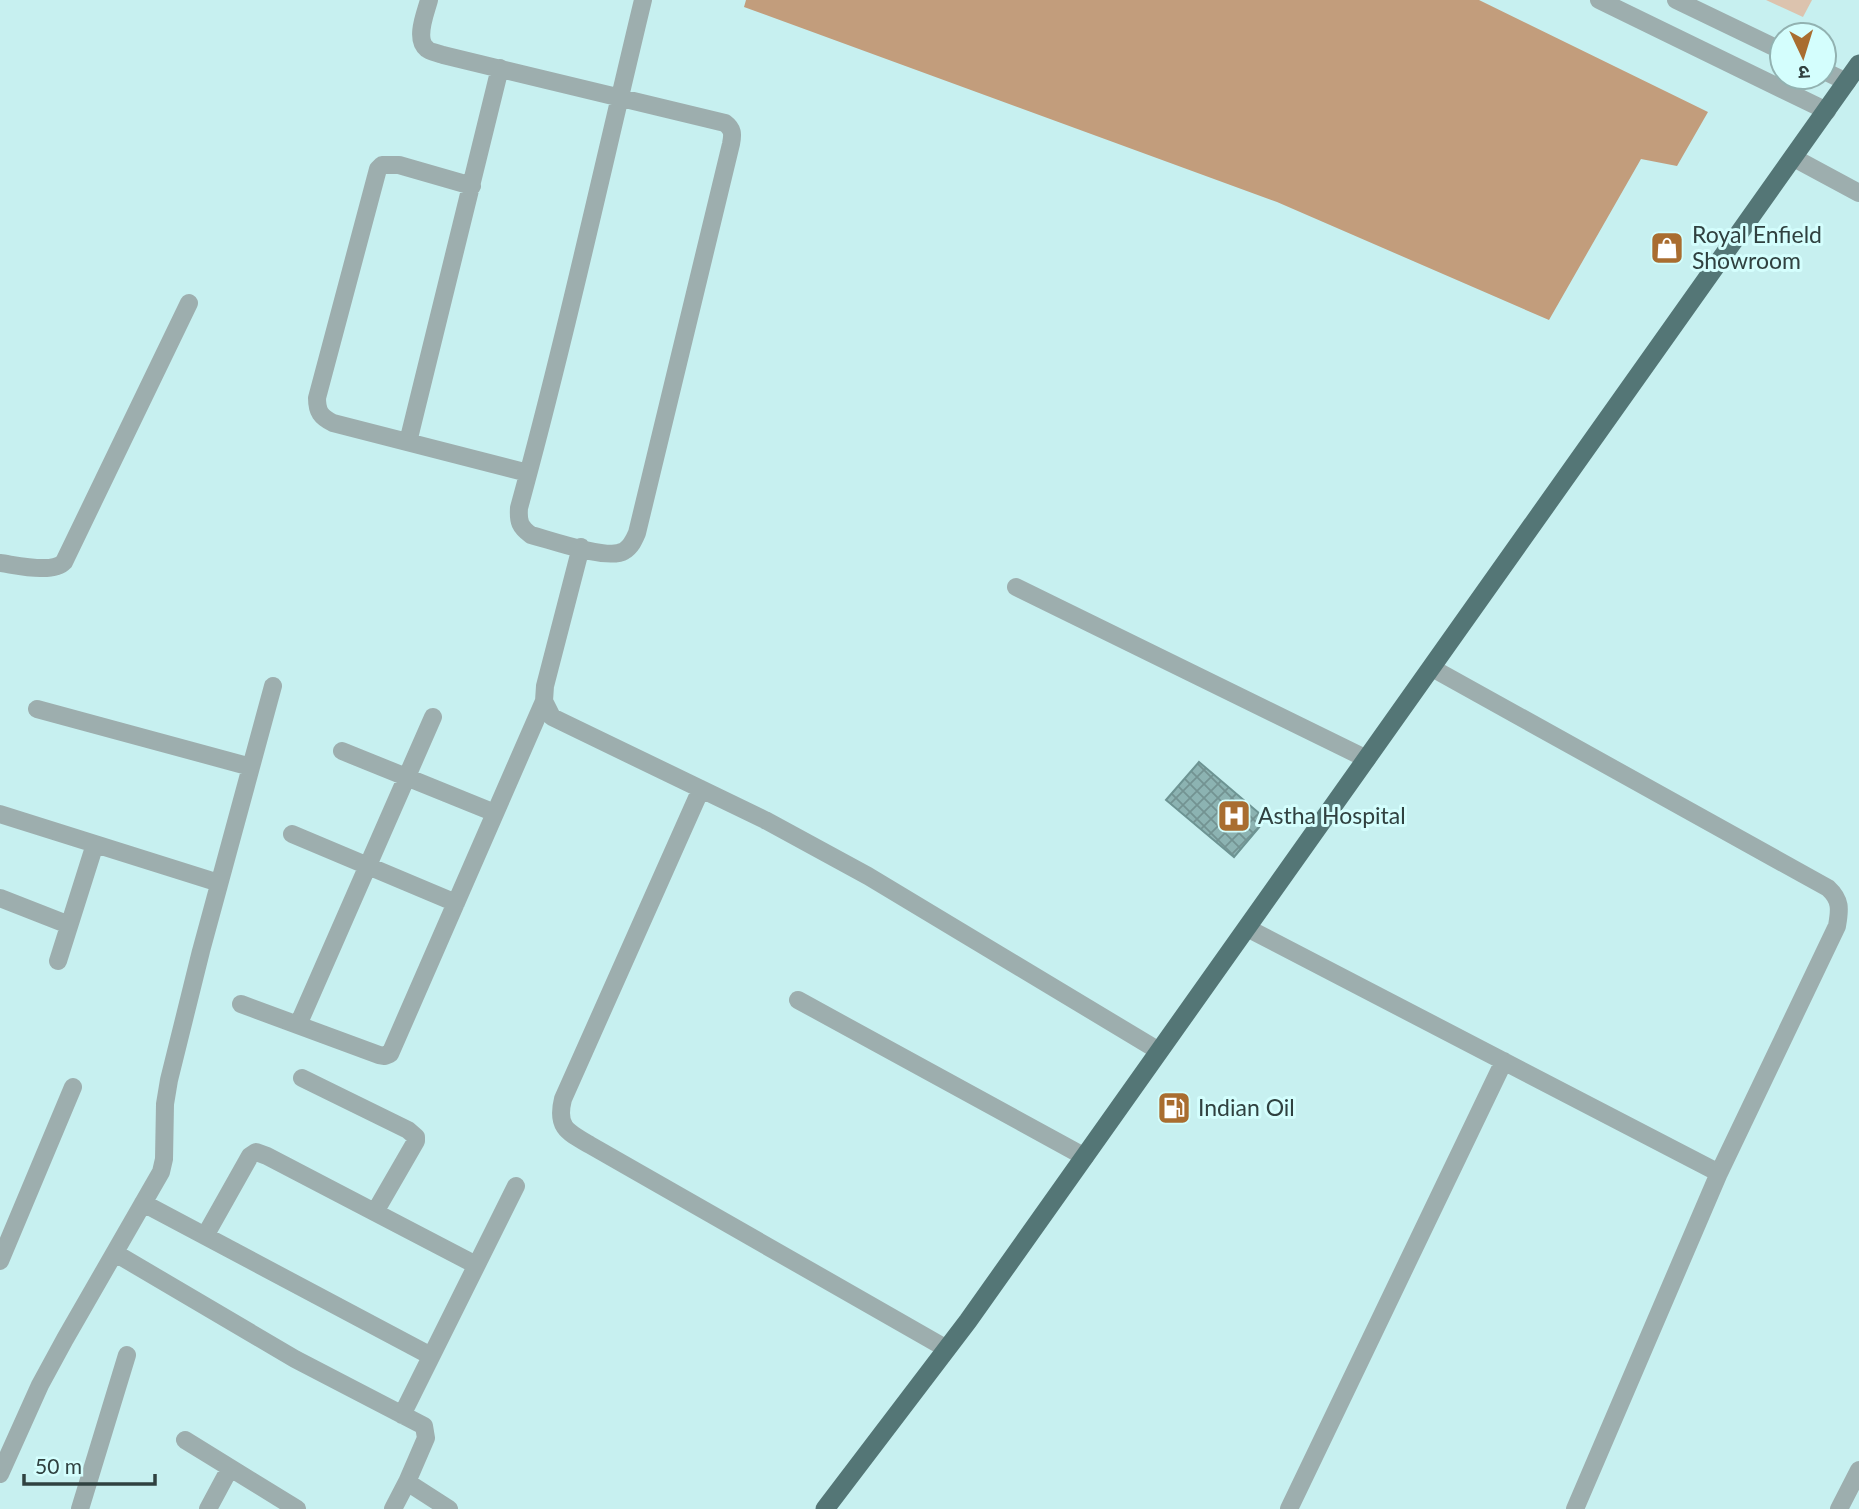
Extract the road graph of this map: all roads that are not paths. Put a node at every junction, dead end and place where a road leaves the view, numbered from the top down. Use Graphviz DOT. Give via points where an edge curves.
graph roads {
  1 [pos="429,0"];
  2 [pos="643,0"];
  3 [pos="1599,0"];
  4 [pos="1676,0"];
  5 [pos="1768,44"];
  6 [pos="1859,64"];
  7 [pos="500,68"];
  8 [pos="1838,78"];
  9 [pos="1847,82"];
  10 [pos="620,97"];
  11 [pos="1827,111"];
  12 [pos="1794,158"];
  13 [pos="472,186"];
  14 [pos="1859,194"];
  15 [pos="189,303"];
  16 [pos="408,442"];
  17 [pos="528,473"];
  18 [pos="581,547"];
  19 [pos="0,563"];
  20 [pos="1016,587"];
  21 [pos="1432,668"];
  22 [pos="273,686"];
  23 [pos="544,701"];
  24 [pos="37,709"];
  25 [pos="433,717"];
  26 [pos="342,751"];
  27 [pos="1367,759"];
  28 [pos="251,767"];
  29 [pos="407,777"];
  30 [pos="701,789"];
  31 [pos="495,813"];
  32 [pos="0,814"];
  33 [pos="292,834"];
  34 [pos="95,844"];
  35 [pos="368,864"];
  36 [pos="219,883"];
  37 [pos="0,898"];
  38 [pos="456,904"];
  39 [pos="69,925"];
  40 [pos="1247,928"];
  41 [pos="58,961"];
  42 [pos="798,1000"];
  43 [pos="241,1004"];
  44 [pos="298,1025"];
  45 [pos="1159,1051"];
  46 [pos="1504,1061"];
  47 [pos="302,1078"];
  48 [pos="73,1087"];
  49 [pos="1084,1157"];
  50 [pos="1719,1173"];
  51 [pos="516,1186"];
  52 [pos="143,1203"];
  53 [pos="375,1212"];
  54 [pos="205,1236"];
  55 [pos="115,1253"];
  56 [pos="0,1261"];
  57 [pos="476,1265"];
  58 [pos="947,1349"];
  59 [pos="127,1355"];
  60 [pos="431,1356"];
  61 [pos="402,1415"];
  62 [pos="185,1440"];
  63 [pos="230,1468"];
  64 [pos="1859,1470"];
  65 [pos="0,1474"];
  66 [pos="407,1482"];
  67 [pos="80,1509"];
  68 [pos="208,1509"];
  69 [pos="297,1509"];
  70 [pos="393,1509"];
  71 [pos="449,1509"];
  72 [pos="825,1509"];
  73 [pos="1289,1509"];
  74 [pos="1575,1509"];
  75 [pos="1839,1509"];
  1 -- 7 [label="street" via="421,41 426,49"];
  2 -- 10 [label="street"];
  3 -- 11 [label="street"];
  4 -- 5 [label="street"];
  6 -- 9 [label="highway"];
  7 -- 10 [label="street"];
  7 -- 13 [label="street"];
  8 -- 9 [label="street"];
  9 -- 11 [label="highway"];
  10 -- 17 [label="street"];
  10 -- 18 [label="street" via="725,123 733,134 637,533 622,552 607,554"];
  11 -- 12 [label="highway"];
  12 -- 14 [label="street"];
  12 -- 21 [label="highway"];
  13 -- 16 [label="street"];
  13 -- 16 [label="street" via="400,165 382,164 377,169 317,398 322,417 333,423"];
  15 -- 19 [label="street" via="64,562 51,569"];
  16 -- 17 [label="street"];
  17 -- 18 [label="street" via="519,508 518,522 523,529"];
  18 -- 23 [label="street"];
  20 -- 27 [label="street"];
  21 -- 27 [label="highway"];
  21 -- 50 [label="street" via="1836,896 1840,908 1837,926"];
  22 -- 28 [label="street"];
  23 -- 30 [label="street" via="552,717 562,723"];
  23 -- 31 [label="street"];
  24 -- 28 [label="street"];
  25 -- 29 [label="street"];
  26 -- 29 [label="street"];
  27 -- 40 [label="highway"];
  28 -- 36 [label="street"];
  29 -- 31 [label="street"];
  29 -- 35 [label="street"];
  30 -- 45 [label="street" via="917,904"];
  30 -- 58 [label="street" via="563,1099 562,1124 570,1134"];
  31 -- 38 [label="street"];
  32 -- 34 [label="street"];
  33 -- 35 [label="street"];
  34 -- 36 [label="street"];
  34 -- 39 [label="street"];
  35 -- 38 [label="street"];
  35 -- 44 [label="street"];
  36 -- 52 [label="street" via="169,1080 161,1172"];
  37 -- 39 [label="street"];
  38 -- 44 [label="street" via="390,1054 379,1055"];
  39 -- 41 [label="street"];
  40 -- 45 [label="highway"];
  40 -- 46 [label="street"];
  42 -- 49 [label="street"];
  43 -- 44 [label="street"];
  45 -- 49 [label="highway"];
  46 -- 50 [label="street"];
  46 -- 73 [label="street"];
  47 -- 53 [label="street" via="416,1137"];
  48 -- 56 [label="street"];
  49 -- 58 [label="highway"];
  50 -- 74 [label="street"];
  51 -- 57 [label="street"];
  52 -- 54 [label="street"];
  52 -- 55 [label="street"];
  53 -- 54 [label="street" via="256,1152"];
  53 -- 57 [label="street"];
  54 -- 60 [label="street"];
  55 -- 61 [label="street" via="295,1359"];
  55 -- 65 [label="street" via="40,1385"];
  57 -- 60 [label="street"];
  58 -- 72 [label="highway"];
  59 -- 67 [label="street"];
  60 -- 61 [label="street"];
  61 -- 66 [label="street" via="426,1431"];
  62 -- 63 [label="street"];
  63 -- 68 [label="street"];
  63 -- 69 [label="street"];
  64 -- 75 [label="street"];
  66 -- 70 [label="street"];
  66 -- 71 [label="street"];
}
